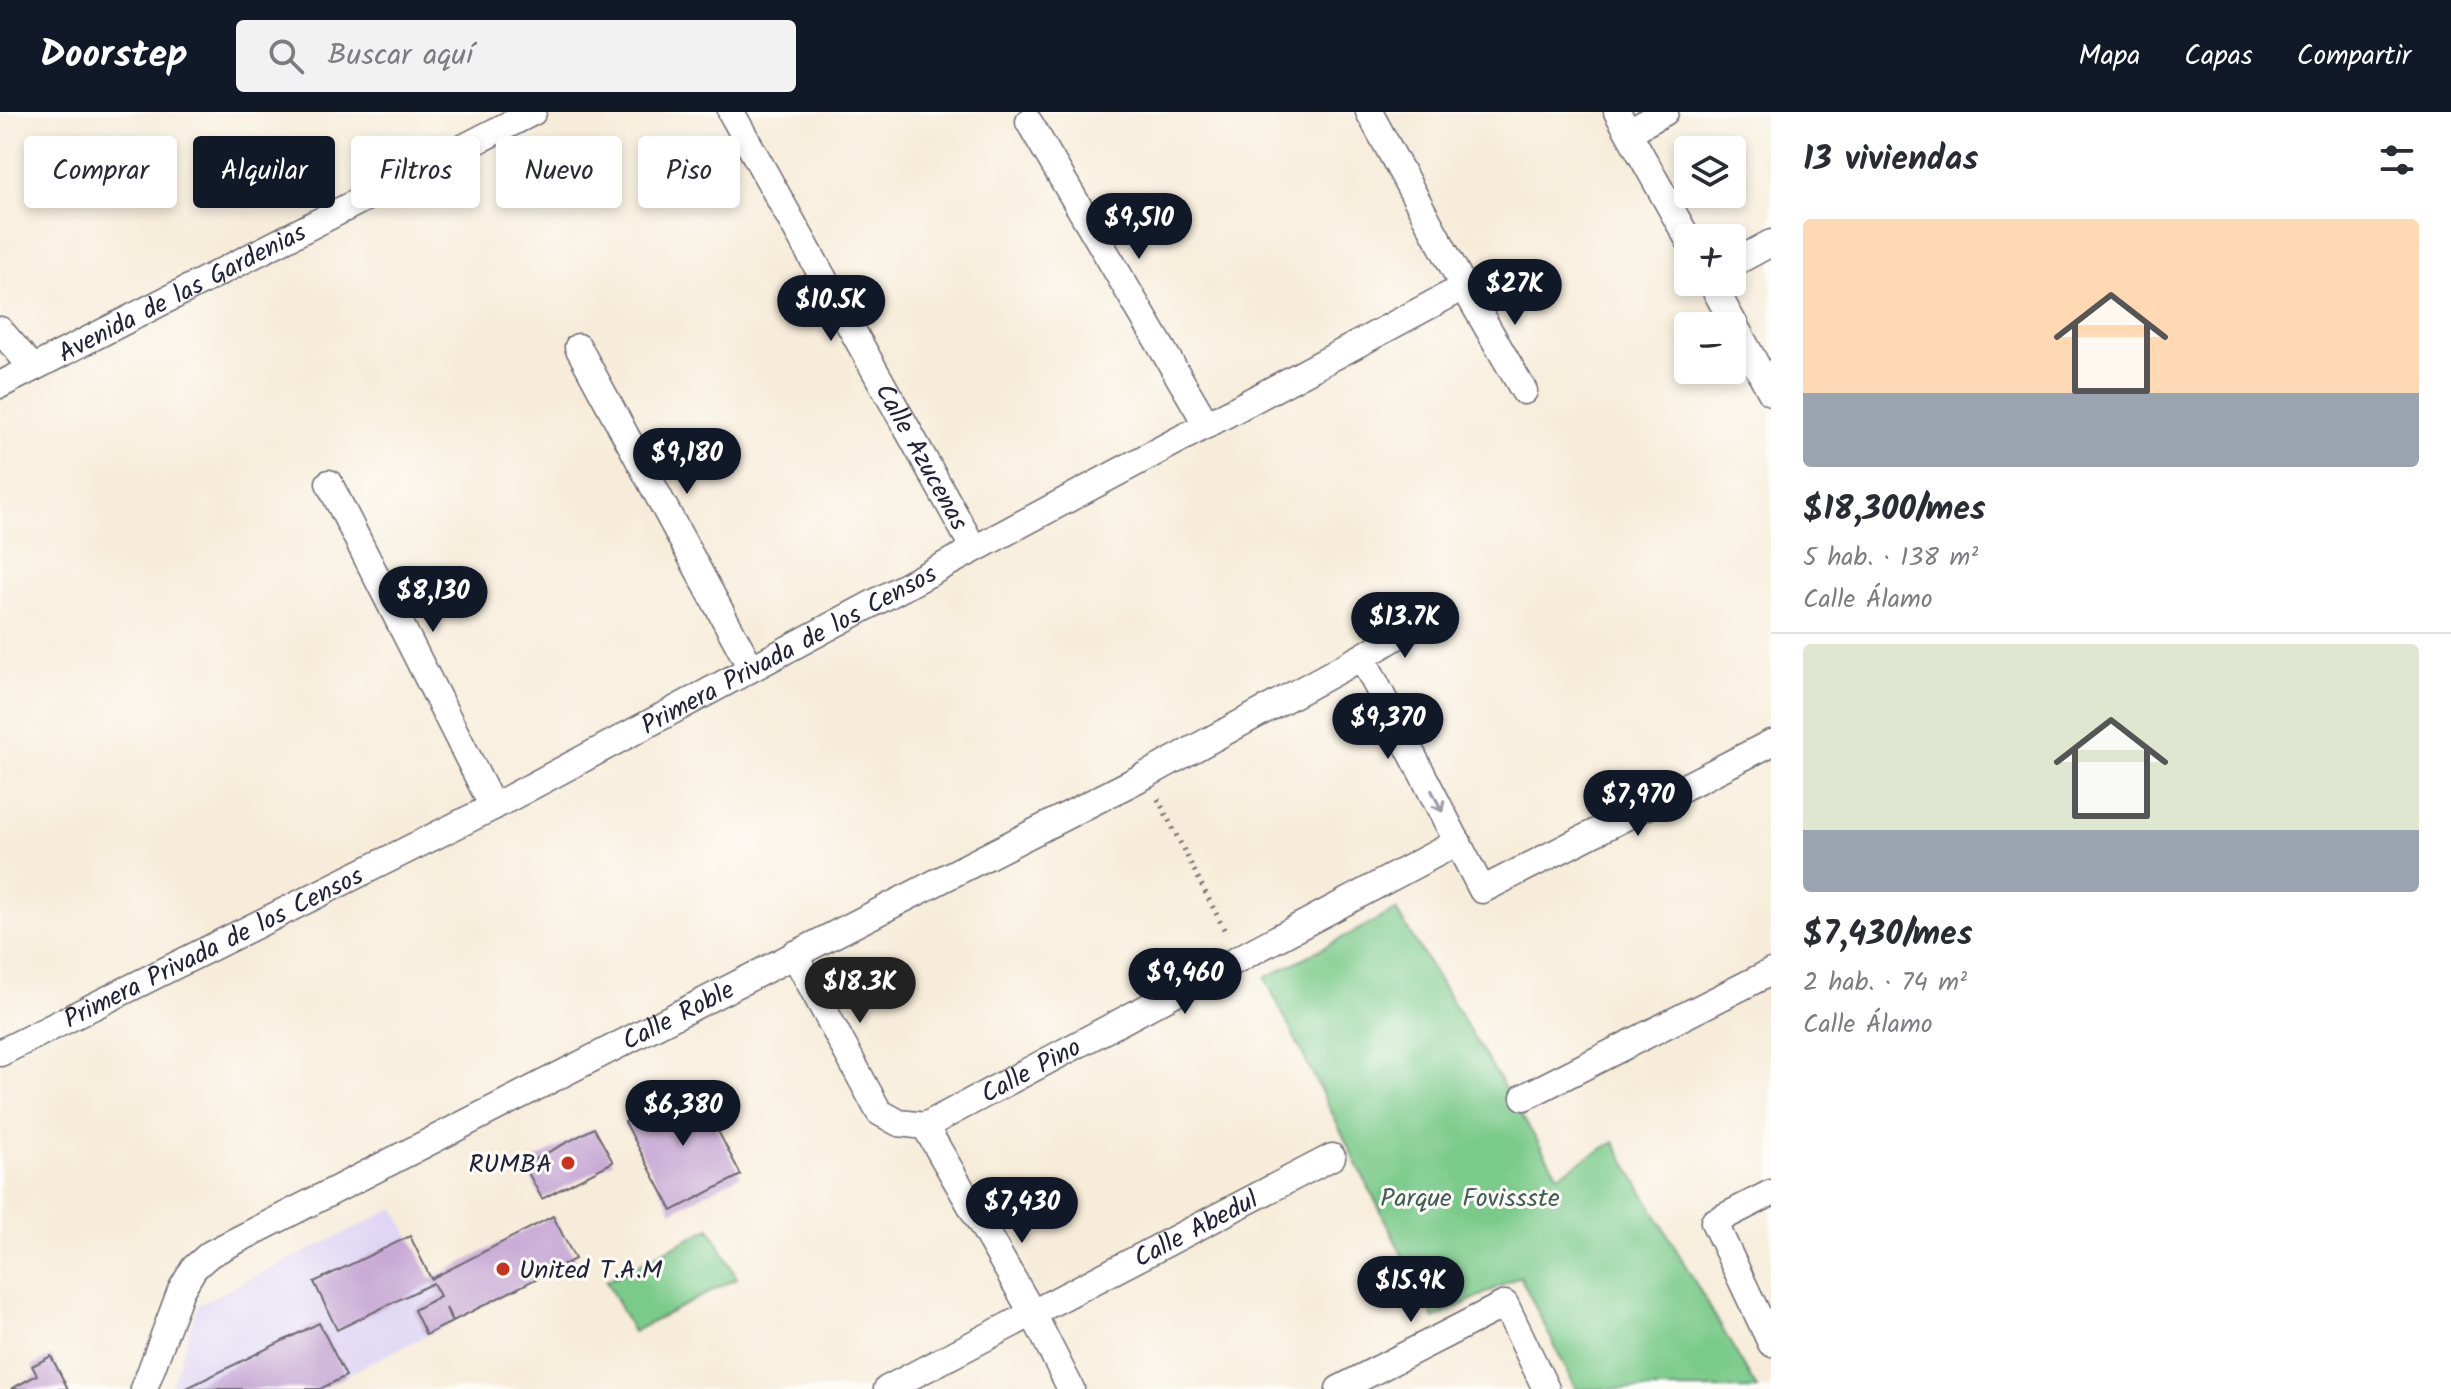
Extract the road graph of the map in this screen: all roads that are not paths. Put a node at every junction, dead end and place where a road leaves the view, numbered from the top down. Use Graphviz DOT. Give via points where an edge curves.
graph roads {
  1 [pos="731,112"];
  2 [pos="1369,112"];
  3 [pos="1665,112"];
  4 [pos="526,114"];
  5 [pos="1029,122"];
  6 [pos="1623,122"];
  7 [pos="1680,224"];
  8 [pos="1771,243"];
  9 [pos="1746,256"];
  10 [pos="1464,287"];
  11 [pos="1719,296"];
  12 [pos="0,330"];
  13 [pos="578,347"];
  14 [pos="33,368"];
  15 [pos="0,385"];
  16 [pos="1524,391"];
  17 [pos="1771,392"];
  18 [pos="1207,425"];
  19 [pos="329,483"];
  20 [pos="974,549"];
  21 [pos="1422,621"];
  22 [pos="1362,657"];
  23 [pos="751,668"];
  24 [pos="1771,743"];
  25 [pos="493,807"];
  26 [pos="1458,842"];
  27 [pos="794,954"];
  28 [pos="1771,972"];
  29 [pos="0,1053"];
  30 [pos="1524,1097"];
  31 [pos="925,1126"];
  32 [pos="1332,1157"];
  33 [pos="1771,1193"];
  34 [pos="1033,1314"];
  35 [pos="1771,1343"];
  36 [pos="144,1389"];
  37 [pos="887,1389"];
  38 [pos="1071,1389"];
  39 [pos="1339,1389"];
  40 [pos="1546,1389"];
  1 -- 20 [label="street, Calle Azucenas"];
  2 -- 10 [label="street"];
  3 -- 6 [label="street"];
  4 -- 14 [label="street, Avenida de las Gardenias"];
  5 -- 18 [label="street"];
  6 -- 7 [label="street"];
  8 -- 9 [label="street"];
  10 -- 16 [label="street"];
  10 -- 18 [label="street, Primera Privada de los Censos"];
  11 -- 17 [label="street"];
  12 -- 14 [label="street"];
  13 -- 23 [label="street"];
  14 -- 15 [label="street, Avenida de las Gardenias"];
  18 -- 20 [label="street, Primera Privada de los Censos"];
  19 -- 25 [label="street"];
  20 -- 23 [label="street, Primera Privada de los Censos"];
  21 -- 22 [label="street, Calle Roble"];
  22 -- 26 [label="street, one-way"];
  22 -- 27 [label="street, Calle Roble" via="1146,775"];
  23 -- 25 [label="street, Primera Privada de los Censos"];
  24 -- 26 [label="street" via="1482,890"];
  25 -- 29 [label="street, Primera Privada de los Censos"];
  26 -- 31 [label="street, Calle Pino"];
  27 -- 31 [label="street" via="879,1112 899,1123"];
  27 -- 36 [label="street, Calle Roble" via="210,1254 181,1290"];
  28 -- 30 [label="street"];
  31 -- 34 [label="street"];
  32 -- 34 [label="street, Calle Abedul"];
  33 -- 35 [label="street" via="1714,1222"];
  34 -- 37 [label="street, Calle Abedul"];
  34 -- 38 [label="street"];
  39 -- 40 [label="street" via="1505,1304"];
}
